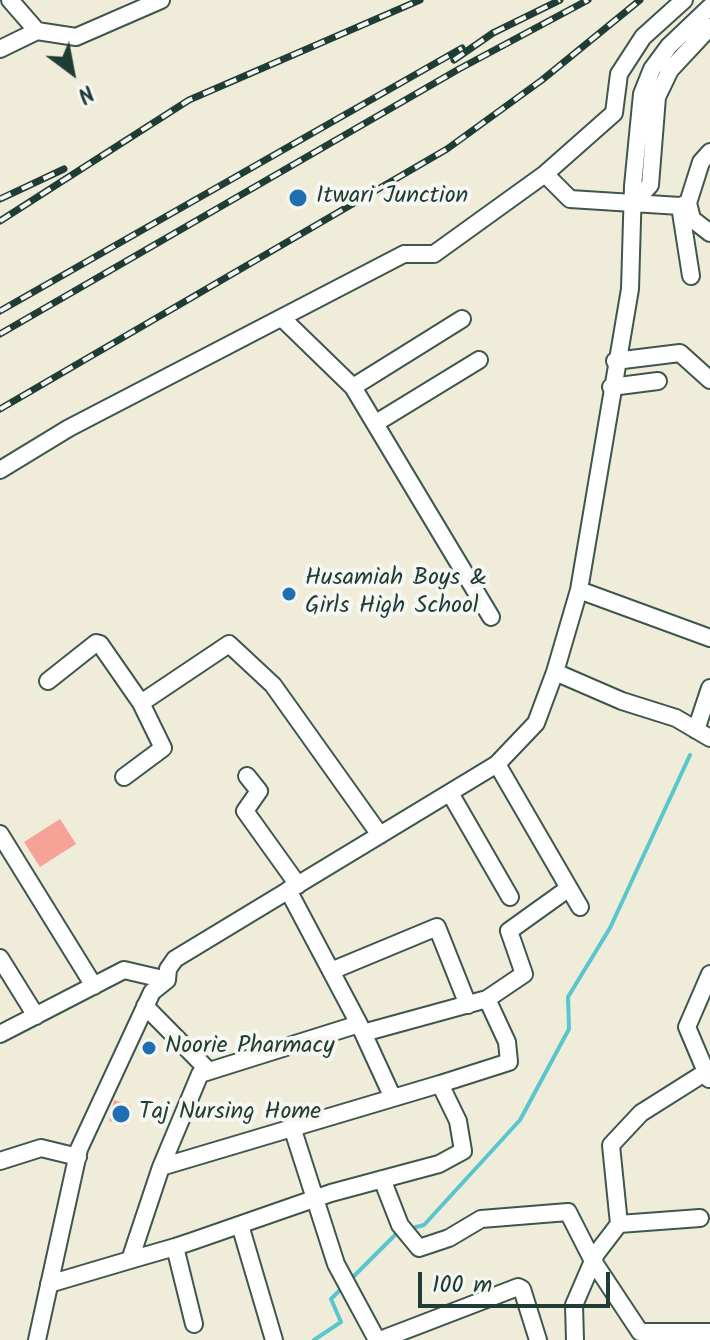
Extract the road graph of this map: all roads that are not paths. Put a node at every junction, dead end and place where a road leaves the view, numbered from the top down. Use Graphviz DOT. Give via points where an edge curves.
graph roads {
  1 [pos="10,0"];
  2 [pos="161,0"];
  3 [pos="684,0"];
  4 [pos="710,7"];
  5 [pos="710,27"];
  6 [pos="37,31"];
  7 [pos="0,49"];
  8 [pos="710,152"];
  9 [pos="545,174"];
  10 [pos="632,205"];
  11 [pos="684,205"];
  12 [pos="710,233"];
  13 [pos="691,276"];
  14 [pos="283,319"];
  15 [pos="462,319"];
  16 [pos="479,360"];
  17 [pos="615,361"];
  18 [pos="710,380"];
  19 [pos="658,381"];
  20 [pos="353,387"];
  21 [pos="611,387"];
  22 [pos="376,423"];
  23 [pos="0,470"];
  24 [pos="579,590"];
  25 [pos="491,617"];
  26 [pos="710,638"];
  27 [pos="555,672"];
  28 [pos="48,681"];
  29 [pos="710,688"];
  30 [pos="141,703"];
  31 [pos="703,734"];
  32 [pos="497,764"];
  33 [pos="247,776"];
  34 [pos="124,777"];
  35 [pos="450,793"];
  36 [pos="0,834"];
  37 [pos="380,835"];
  38 [pos="293,888"];
  39 [pos="569,888"];
  40 [pos="510,897"];
  41 [pos="580,907"];
  42 [pos="0,958"];
  43 [pos="331,971"];
  44 [pos="710,974"];
  45 [pos="167,980"];
  46 [pos="94,986"];
  47 [pos="487,999"];
  48 [pos="468,1005"];
  49 [pos="145,1006"];
  50 [pos="36,1016"];
  51 [pos="361,1028"];
  52 [pos="0,1034"];
  53 [pos="209,1071"];
  54 [pos="708,1076"];
  55 [pos="440,1084"];
  56 [pos="393,1098"];
  57 [pos="292,1127"];
  58 [pos="78,1157"];
  59 [pos="0,1161"];
  60 [pos="161,1167"];
  61 [pos="382,1179"];
  62 [pos="313,1200"];
  63 [pos="700,1218"];
  64 [pos="619,1224"];
  65 [pos="240,1225"];
  66 [pos="175,1247"];
  67 [pos="130,1260"];
  68 [pos="593,1261"];
  69 [pos="49,1284"];
  70 [pos="194,1324"];
  71 [pos="710,1332"];
  72 [pos="378,1339"];
  73 [pos="37,1340"];
  74 [pos="274,1340"];
  75 [pos="538,1340"];
  76 [pos="575,1340"];
  1 -- 6 [label="street"];
  2 -- 6 [label="street" via="76,37"];
  3 -- 9 [label="street" via="643,37 619,74 614,113"];
  4 -- 10 [label="street" via="669,46 642,94"];
  5 -- 10 [label="street" via="670,70 657,97 650,185"];
  6 -- 7 [label="street"];
  8 -- 11 [label="street"];
  9 -- 10 [label="street" via="570,199"];
  9 -- 14 [label="street" via="434,254 404,254"];
  10 -- 11 [label="street"];
  10 -- 17 [label="street" via="630,289"];
  11 -- 12 [label="street"];
  11 -- 13 [label="street"];
  14 -- 20 [label="street"];
  14 -- 23 [label="street" via="69,428"];
  15 -- 20 [label="street"];
  16 -- 22 [label="street"];
  17 -- 18 [label="street" via="680,353"];
  17 -- 21 [label="street"];
  19 -- 21 [label="street"];
  20 -- 22 [label="street"];
  21 -- 24 [label="street"];
  22 -- 25 [label="street"];
  24 -- 26 [label="street"];
  24 -- 27 [label="street"];
  27 -- 31 [label="street" via="676,718"];
  27 -- 32 [label="street" via="536,723"];
  28 -- 30 [label="street" via="96,643"];
  29 -- 31 [label="street"];
  30 -- 34 [label="street" via="163,748"];
  30 -- 37 [label="street" via="229,644 273,685"];
  32 -- 35 [label="street"];
  32 -- 39 [label="street"];
  33 -- 38 [label="street" via="259,791 245,811"];
  35 -- 37 [label="street"];
  35 -- 40 [label="street"];
  36 -- 46 [label="street"];
  37 -- 38 [label="street"];
  38 -- 43 [label="street"];
  38 -- 45 [label="street" via="175,959"];
  39 -- 41 [label="street"];
  39 -- 47 [label="street" via="509,931 524,974"];
  42 -- 50 [label="street"];
  43 -- 48 [label="street" via="437,927"];
  43 -- 51 [label="street"];
  44 -- 54 [label="street" via="687,1027"];
  45 -- 46 [label="street" via="124,970"];
  45 -- 49 [label="street"];
  46 -- 50 [label="street"];
  47 -- 48 [label="street"];
  47 -- 55 [label="street" via="507,1042 509,1062"];
  48 -- 51 [label="street"];
  49 -- 53 [label="street"];
  49 -- 58 [label="street"];
  50 -- 52 [label="street"];
  51 -- 53 [label="street"];
  51 -- 56 [label="street"];
  53 -- 60 [label="street" via="200,1074"];
  54 -- 64 [label="street" via="641,1113 611,1145"];
  55 -- 56 [label="street"];
  55 -- 61 [label="street" via="458,1121 463,1151 439,1164"];
  56 -- 57 [label="street"];
  57 -- 60 [label="street"];
  57 -- 62 [label="street"];
  58 -- 59 [label="street" via="41,1148"];
  58 -- 69 [label="street"];
  60 -- 67 [label="street"];
  61 -- 62 [label="street"];
  61 -- 68 [label="street" via="400,1225 419,1248 481,1219 568,1212"];
  62 -- 65 [label="street"];
  62 -- 72 [label="street" via="336,1264"];
  63 -- 64 [label="street"];
  64 -- 68 [label="street"];
  65 -- 66 [label="street"];
  65 -- 74 [label="street"];
  66 -- 67 [label="street"];
  66 -- 70 [label="street"];
  67 -- 69 [label="street"];
  68 -- 71 [label="street" via="640,1332"];
  68 -- 76 [label="street" via="574,1305"];
  69 -- 73 [label="street"];
  72 -- 75 [label="street" via="518,1287"];
}
